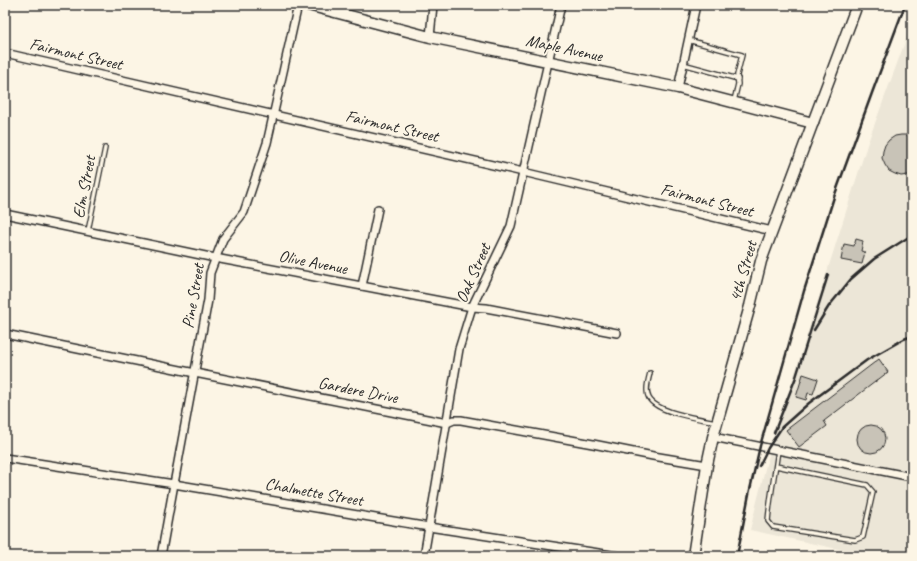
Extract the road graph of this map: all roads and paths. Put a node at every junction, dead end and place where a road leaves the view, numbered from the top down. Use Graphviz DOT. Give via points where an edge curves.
graph roads {
  1 [pos="298,5"];
  2 [pos="308,5"];
  3 [pos="433,5"];
  4 [pos="562,5"];
  5 [pos="696,5"];
  6 [pos="857,5"];
  7 [pos="430,36"];
  8 [pos="688,40"];
  9 [pos="5,53"];
  10 [pos="548,62"];
  11 [pos="683,64"];
  12 [pos="738,79"];
  13 [pos="678,88"];
  14 [pos="733,102"];
  15 [pos="273,115"];
  16 [pos="813,123"];
  17 [pos="105,148"];
  18 [pos="523,172"];
  19 [pos="378,209"];
  20 [pos="5,214"];
  21 [pos="88,231"];
  22 [pos="772,231"];
  23 [pos="216,258"];
  24 [pos="362,286"];
  25 [pos="472,307"];
  26 [pos="617,333"];
  27 [pos="5,334"];
  28 [pos="194,373"];
  29 [pos="650,373"];
  30 [pos="717,422"];
  31 [pos="446,423"];
  32 [pos="713,437"];
  33 [pos="778,450"];
  34 [pos="5,458"];
  35 [pos="707,464"];
  36 [pos="776,466"];
  37 [pos="912,477"];
  38 [pos="174,484"];
  39 [pos="429,527"];
  40 [pos="162,556"];
  41 [pos="424,556"];
  42 [pos="618,556"];
  43 [pos="693,556"];
  1 -- 15 [label="street, Pine Street"];
  2 -- 7 [label="main road, Maple Avenue"];
  3 -- 7 [label="street"];
  4 -- 10 [label="street, Oak Street"];
  5 -- 8 [label="street"];
  6 -- 16 [label="main road, 4th Street"];
  7 -- 10 [label="main road, Maple Avenue"];
  8 -- 11 [label="street"];
  8 -- 12 [label="lane" via="742,55"];
  9 -- 15 [label="street, Fairmont Street"];
  10 -- 13 [label="main road, Maple Avenue"];
  10 -- 18 [label="street, Oak Street"];
  11 -- 12 [label="lane"];
  11 -- 13 [label="street"];
  12 -- 14 [label="lane"];
  13 -- 14 [label="main road, Maple Avenue"];
  14 -- 16 [label="main road, Maple Avenue"];
  15 -- 18 [label="street, Fairmont Street"];
  15 -- 23 [label="street, Pine Street" via="267,143 244,212 223,239"];
  16 -- 22 [label="main road, 4th Street"];
  17 -- 21 [label="lane, Elm Street"];
  18 -- 22 [label="street, Fairmont Street"];
  18 -- 25 [label="street, Oak Street" via="511,226"];
  19 -- 24 [label="street"];
  20 -- 21 [label="street, Olive Avenue"];
  21 -- 23 [label="street, Olive Avenue"];
  22 -- 30 [label="main road, 4th Street" via="761,261"];
  23 -- 24 [label="street, Olive Avenue"];
  23 -- 28 [label="street, Pine Street" via="210,273 208,300"];
  24 -- 25 [label="street, Olive Avenue"];
  25 -- 26 [label="street, Olive Avenue"];
  25 -- 31 [label="street, Oak Street" via="459,349"];
  27 -- 28 [label="street, Gardere Drive"];
  28 -- 31 [label="street, Gardere Drive"];
  28 -- 38 [label="street, Pine Street"];
  29 -- 30 [label="lane" via="647,391 656,405 672,412"];
  30 -- 32 [label="main road, 4th Street"];
  31 -- 35 [label="street, Gardere Drive" via="461,420"];
  31 -- 39 [label="street, Oak Street"];
  32 -- 33 [label="street"];
  32 -- 35 [label="main road, 4th Street"];
  33 -- 36 [label="lane"];
  33 -- 37 [label="street"];
  34 -- 38 [label="street, Chalmette Street"];
  35 -- 43 [label="main road, 4th Street"];
  36 -- 36 [label="lane" via="768,521 772,527 855,540 863,537 873,492 867,485"];
  38 -- 39 [label="street, Chalmette Street"];
  38 -- 40 [label="street, Pine Street"];
  39 -- 41 [label="street, Oak Street"];
  39 -- 42 [label="street, Chalmette Street"];
}
